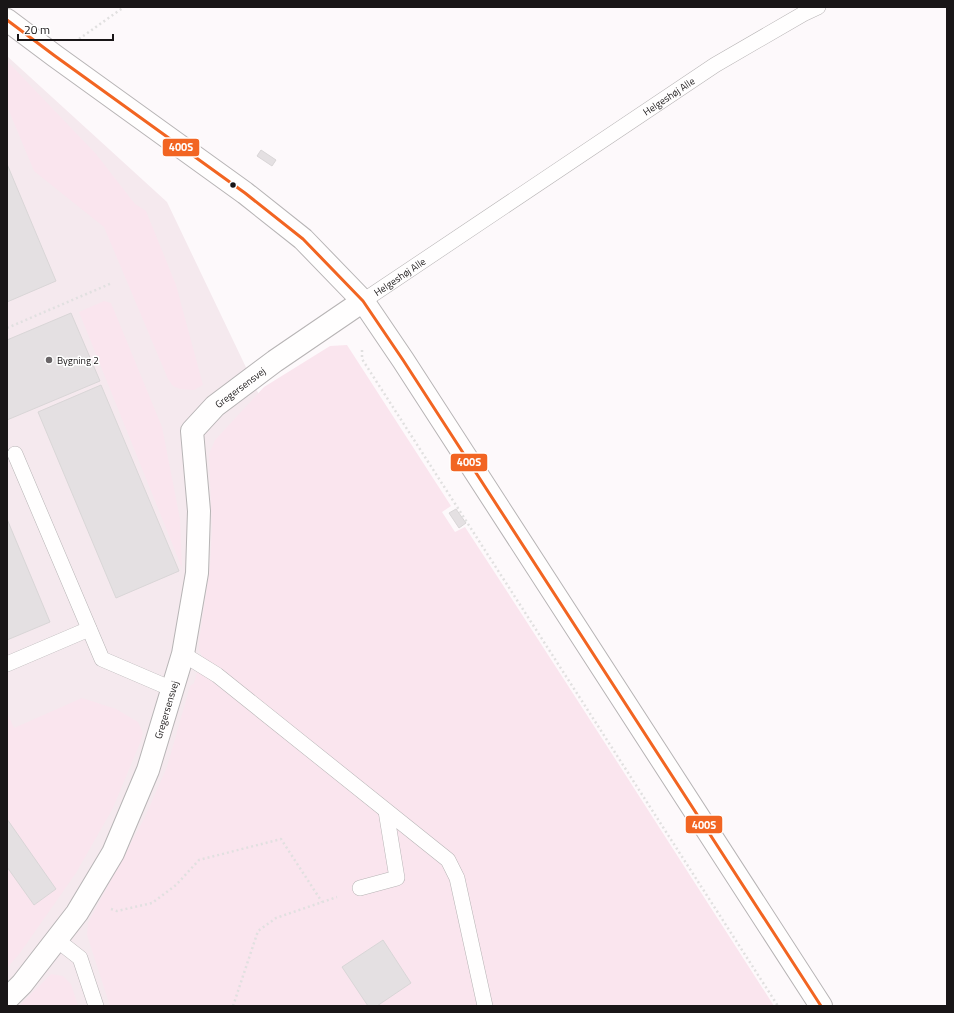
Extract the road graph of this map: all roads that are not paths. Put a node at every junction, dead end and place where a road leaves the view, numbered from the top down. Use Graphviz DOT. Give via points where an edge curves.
graph roads {
  1 [pos="818,7"];
  2 [pos="7,20"];
  3 [pos="363,302"];
  4 [pos="15,454"];
  5 [pos="89,629"];
  6 [pos="183,654"];
  7 [pos="7,664"];
  8 [pos="172,689"];
  9 [pos="386,811"];
  10 [pos="360,888"];
  11 [pos="57,940"];
  12 [pos="7,999"];
  13 [pos="96,1006"];
  14 [pos="485,1006"];
  15 [pos="821,1006"];
  1 -- 3 [label="lane, Helgeshøj Alle" via="715,65"];
  2 -- 3 [label="street" via="245,192 303,239"];
  3 -- 6 [label="street, Gregersensvej" via="275,361 215,406 192,431 200,511 197,573"];
  3 -- 15 [label="street, Helgeshøj Alle" via="408,366"];
  4 -- 5 [label="lane"];
  5 -- 7 [label="lane"];
  5 -- 8 [label="lane" via="102,659"];
  6 -- 8 [label="street, Gregersensvej"];
  6 -- 9 [label="lane" via="217,675"];
  8 -- 11 [label="street, Gregersensvej" via="148,770 113,853 83,904"];
  9 -- 10 [label="lane" via="397,878"];
  9 -- 14 [label="lane" via="448,860 457,878"];
  11 -- 12 [label="street, Gregersensvej"];
  11 -- 13 [label="lane" via="80,958"];
}
